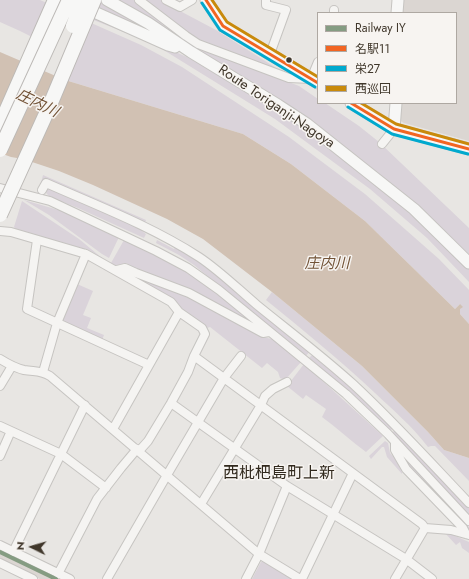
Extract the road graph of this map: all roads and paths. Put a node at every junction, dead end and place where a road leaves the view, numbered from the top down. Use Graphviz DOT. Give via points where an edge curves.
graph roads {
  1 [pos="55,0"];
  2 [pos="69,0"];
  3 [pos="83,0"];
  4 [pos="107,0"];
  5 [pos="139,0"];
  6 [pos="166,0"];
  7 [pos="192,0"];
  8 [pos="206,0"];
  9 [pos="266,0"];
  10 [pos="398,0"];
  11 [pos="94,6"];
  12 [pos="397,12"];
  13 [pos="183,40"];
  14 [pos="191,52"];
  15 [pos="270,54"];
  16 [pos="317,68"];
  17 [pos="315,81"];
  18 [pos="354,104"];
  19 [pos="396,104"];
  20 [pos="0,125"];
  21 [pos="394,129"];
  22 [pos="382,144"];
  23 [pos="469,149"];
  24 [pos="0,150"];
  25 [pos="0,188"];
  26 [pos="42,190"];
  27 [pos="0,193"];
  28 [pos="0,216"];
  29 [pos="0,231"];
  30 [pos="37,240"];
  31 [pos="86,254"];
  32 [pos="469,263"];
  33 [pos="116,270"];
  34 [pos="179,312"];
  35 [pos="57,323"];
  36 [pos="269,332"];
  37 [pos="194,356"];
  38 [pos="241,356"];
  39 [pos="0,359"];
  40 [pos="149,365"];
  41 [pos="12,366"];
  42 [pos="43,372"];
  43 [pos="224,378"];
  44 [pos="287,382"];
  45 [pos="0,386"];
  46 [pos="171,403"];
  47 [pos="85,405"];
  48 [pos="261,405"];
  49 [pos="198,423"];
  50 [pos="0,426"];
  51 [pos="113,429"];
  52 [pos="11,431"];
  53 [pos="395,442"];
  54 [pos="234,448"];
  55 [pos="138,450"];
  56 [pos="61,454"];
  57 [pos="0,456"];
  58 [pos="353,473"];
  59 [pos="167,475"];
  60 [pos="287,486"];
  61 [pos="106,488"];
  62 [pos="200,504"];
  63 [pos="469,504"];
  64 [pos="333,514"];
  65 [pos="469,521"];
  66 [pos="425,528"];
  67 [pos="467,534"];
  68 [pos="0,545"];
  69 [pos="13,552"];
  70 [pos="259,554"];
  71 [pos="406,559"];
  72 [pos="0,563"];
  73 [pos="58,574"];
  74 [pos="33,579"];
  75 [pos="70,579"];
  76 [pos="107,579"];
  77 [pos="246,579"];
  78 [pos="301,579"];
  79 [pos="394,579"];
  80 [pos="432,579"];
  1 -- 20 [label="highway"];
  2 -- 11 [label="main road"];
  2 -- 24 [label="highway, bridge"];
  3 -- 27 [label="highway, bridge"];
  4 -- 13 [label="main road, Route Toriganji-Nagoya"];
  5 -- 13 [label="street"];
  6 -- 7 [label="street" via="180,7"];
  8 -- 15 [label="main road" via="223,26"];
  9 -- 15 [label="street" via="266,5 286,10"];
  10 -- 12 [label="main road"];
  11 -- 14 [label="main road" via="168,45"];
  11 -- 28 [label="highway, bridge"];
  13 -- 14 [label="main road, Route Toriganji-Nagoya"];
  13 -- 17 [label="street" via="289,78"];
  14 -- 32 [label="main road, Route Toriganji-Nagoya" via="307,124 414,209"];
  15 -- 17 [label="main road"];
  16 -- 17 [label="street"];
  18 -- 21 [label="main road"];
  19 -- 21 [label="main road"];
  21 -- 22 [label="street"];
  21 -- 23 [label="main road"];
  25 -- 36 [label="street" via="50,201 188,268 220,290"];
  26 -- 63 [label="street" via="46,183 53,186 170,240 200,258 354,385"];
  29 -- 30 [label="street"];
  30 -- 31 [label="street"];
  30 -- 35 [label="street" via="27,309"];
  31 -- 33 [label="street"];
  31 -- 35 [label="street"];
  33 -- 34 [label="street" via="171,302"];
  33 -- 36 [label="street" via="126,268 189,293 263,333"];
  34 -- 37 [label="street" via="202,328 205,334"];
  34 -- 40 [label="street"];
  35 -- 40 [label="street"];
  35 -- 42 [label="street"];
  36 -- 53 [label="street" via="346,394"];
  37 -- 43 [label="street"];
  37 -- 46 [label="street"];
  38 -- 43 [label="street"];
  39 -- 41 [label="street"];
  40 -- 51 [label="street"];
  41 -- 42 [label="street"];
  41 -- 45 [label="street"];
  42 -- 47 [label="street"];
  43 -- 48 [label="street"];
  43 -- 49 [label="street"];
  44 -- 48 [label="street" via="265,396"];
  46 -- 49 [label="street"];
  46 -- 55 [label="street" via="148,441"];
  47 -- 51 [label="street"];
  47 -- 56 [label="street"];
  48 -- 54 [label="street"];
  48 -- 58 [label="street"];
  49 -- 54 [label="street"];
  49 -- 59 [label="street"];
  50 -- 52 [label="street"];
  51 -- 55 [label="street"];
  52 -- 56 [label="street"];
  52 -- 57 [label="street"];
  53 -- 65 [label="street"];
  53 -- 67 [label="street" via="395,450 406,469"];
  54 -- 60 [label="street"];
  54 -- 62 [label="street"];
  55 -- 59 [label="street"];
  55 -- 61 [label="street"];
  56 -- 61 [label="street"];
  56 -- 69 [label="street"];
  58 -- 64 [label="street"];
  58 -- 66 [label="street"];
  59 -- 62 [label="street"];
  59 -- 76 [label="street"];
  60 -- 64 [label="street"];
  60 -- 70 [label="street"];
  61 -- 73 [label="street" via="97,498"];
  62 -- 70 [label="street"];
  64 -- 71 [label="street"];
  64 -- 78 [label="street"];
  66 -- 67 [label="street"];
  66 -- 71 [label="street"];
  68 -- 69 [label="street"];
  69 -- 73 [label="street"];
  70 -- 77 [label="street"];
  70 -- 78 [label="street"];
  71 -- 79 [label="street"];
  71 -- 80 [label="street"];
  72 -- 74 [label="street"];
  73 -- 75 [label="street"];
}
